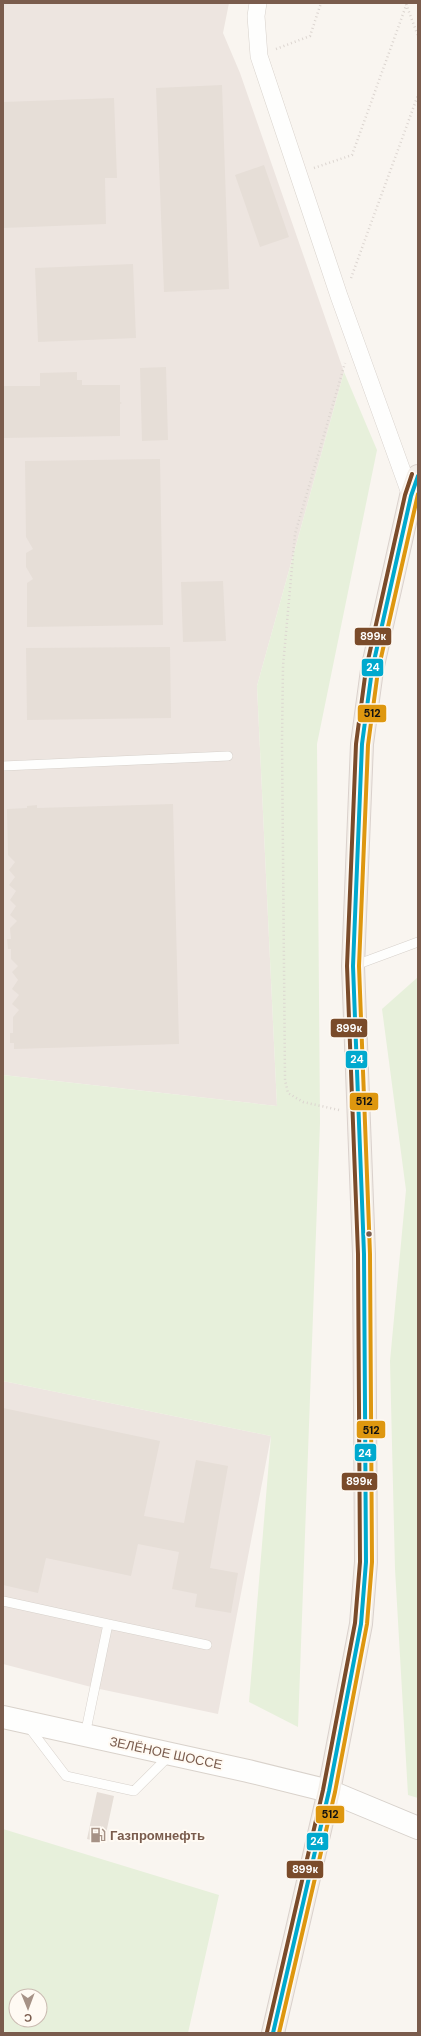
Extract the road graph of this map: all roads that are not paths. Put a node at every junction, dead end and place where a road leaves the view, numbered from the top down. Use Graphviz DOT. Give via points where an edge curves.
graph roads {
  1 [pos="258,3"];
  2 [pos="418,476"];
  3 [pos="411,496"];
  4 [pos="228,756"];
  5 [pos="3,766"];
  6 [pos="418,942"];
  7 [pos="353,966"];
  8 [pos="3,1601"];
  9 [pos="108,1624"];
  10 [pos="207,1645"];
  11 [pos="3,1717"];
  12 [pos="25,1722"];
  13 [pos="85,1735"];
  14 [pos="171,1754"];
  15 [pos="329,1791"];
  16 [pos="418,1828"];
  17 [pos="272,2033"];
  1 -- 3 [label="street" via="256,16 259,56 353,337"];
  2 -- 3 [label="main road"];
  3 -- 7 [label="main road" via="372,670 363,736"];
  4 -- 5 [label="lane"];
  6 -- 7 [label="lane"];
  7 -- 15 [label="main road" via="364,1254 366,1562 361,1624"];
  8 -- 9 [label="lane"];
  9 -- 10 [label="lane"];
  9 -- 13 [label="lane"];
  11 -- 12 [label="main road, ЗЕЛЁНОЕ ШОССЕ"];
  12 -- 13 [label="main road, ЗЕЛЁНОЕ ШОССЕ"];
  12 -- 14 [label="lane" via="66,1776 134,1791"];
  13 -- 14 [label="main road, ЗЕЛЁНОЕ ШОССЕ"];
  14 -- 15 [label="main road, ЗЕЛЁНОЕ ШОССЕ"];
  15 -- 16 [label="main road, ЗЕЛЁНОЕ ШОССЕ"];
  15 -- 17 [label="main road"];
}
